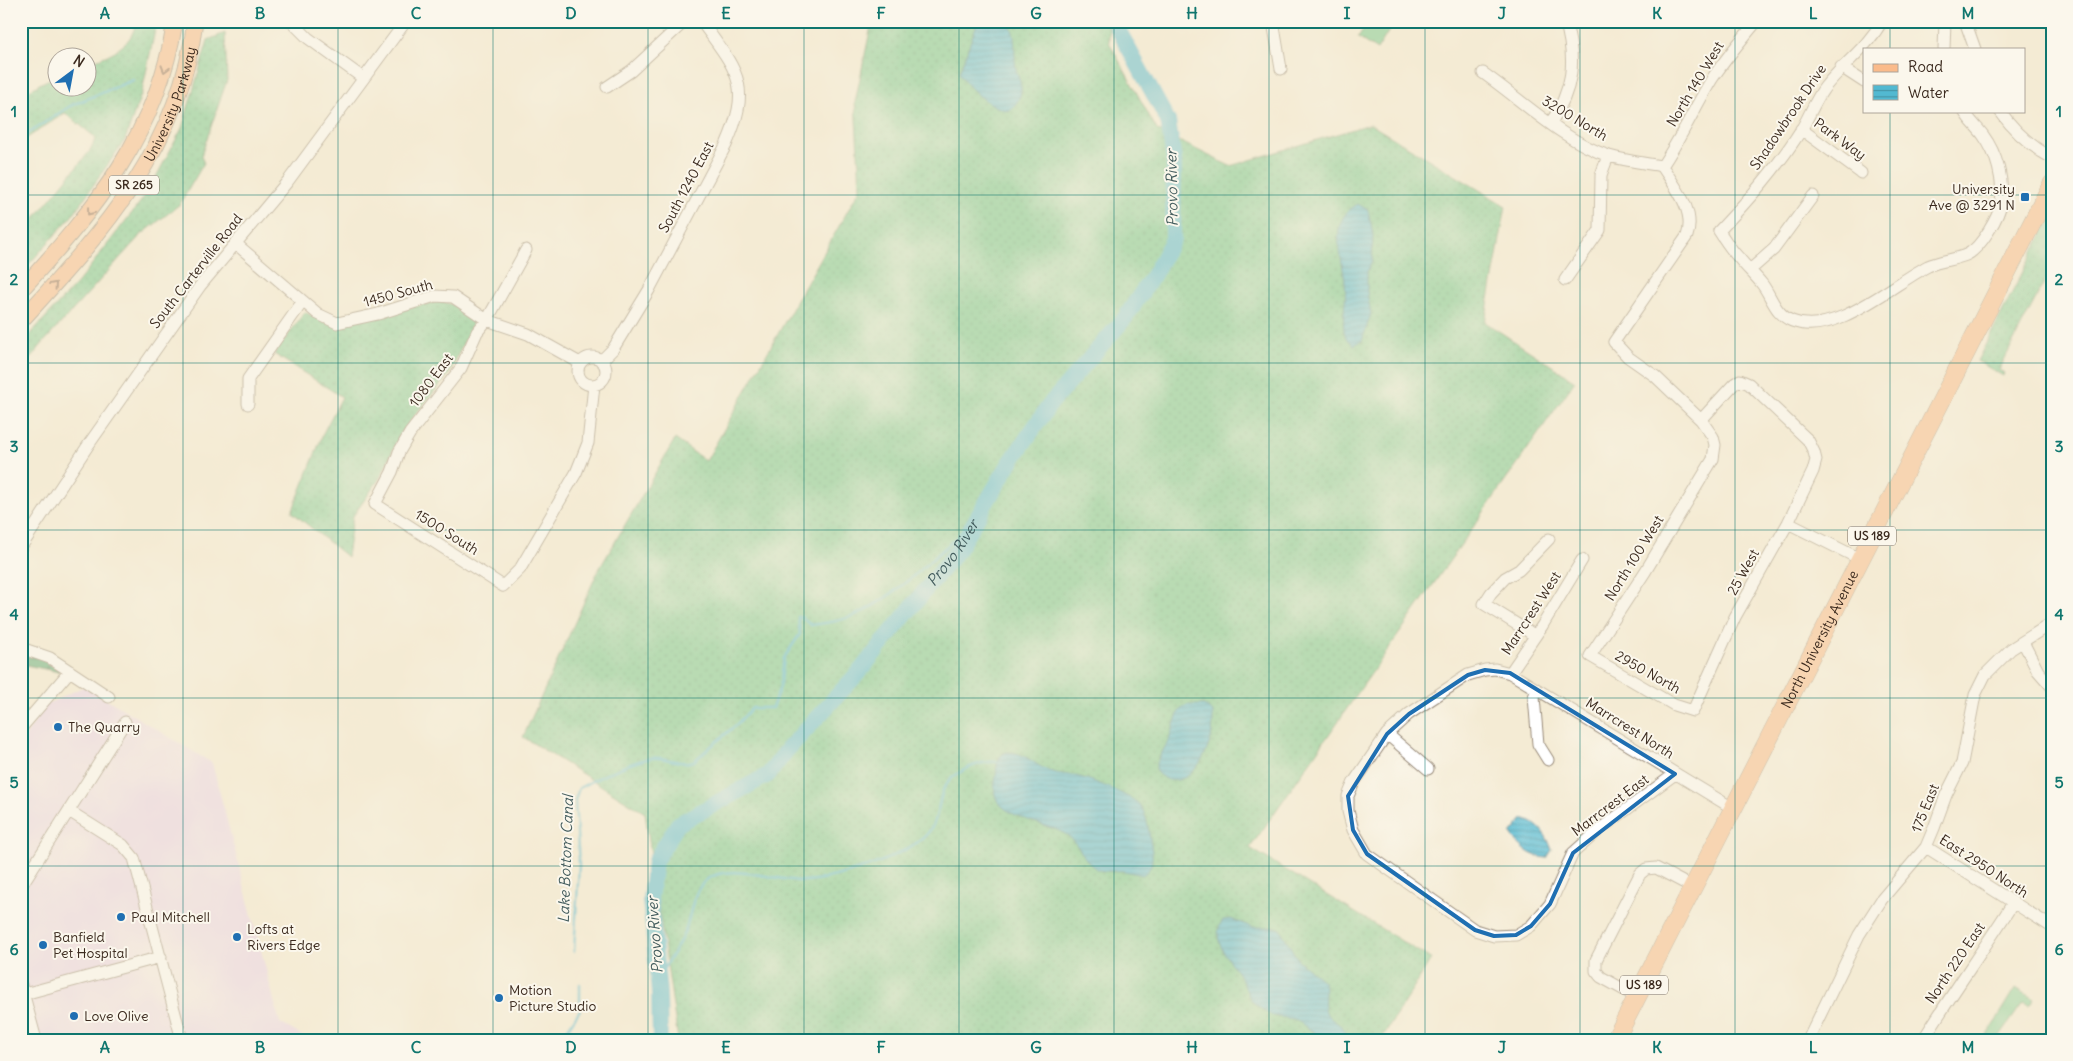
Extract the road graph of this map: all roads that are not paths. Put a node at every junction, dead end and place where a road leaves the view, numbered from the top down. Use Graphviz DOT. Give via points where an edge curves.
graph roads {
  1 [pos="175,21"];
  2 [pos="195,21"];
  3 [pos="291,21"];
  4 [pos="406,21"];
  5 [pos="685,21"];
  6 [pos="701,21"];
  7 [pos="1273,21"];
  8 [pos="1578,21"];
  9 [pos="1757,21"];
  10 [pos="1882,21"];
  11 [pos="1945,21"];
  12 [pos="1965,21"];
  13 [pos="1566,23"];
  14 [pos="1944,48"];
  15 [pos="1975,48"];
  16 [pos="1841,67"];
  17 [pos="1281,69"];
  18 [pos="1483,73"];
  19 [pos="363,78"];
  20 [pos="1863,81"];
  21 [pos="607,87"];
  22 [pos="1965,112"];
  23 [pos="2001,112"];
  24 [pos="1550,124"];
  25 [pos="1801,129"];
  26 [pos="1608,156"];
  27 [pos="2052,158"];
  28 [pos="1662,166"];
  29 [pos="1861,174"];
  30 [pos="2052,184"];
  31 [pos="1814,196"];
  32 [pos="235,243"];
  33 [pos="526,250"];
  34 [pos="1750,270"];
  35 [pos="1564,280"];
  36 [pos="21,290"];
  37 [pos="303,301"];
  38 [pos="487,320"];
  39 [pos="21,321"];
  40 [pos="601,361"];
  41 [pos="580,363"];
  42 [pos="594,384"];
  43 [pos="248,404"];
  44 [pos="1701,420"];
  45 [pos="375,504"];
  46 [pos="1788,523"];
  47 [pos="1549,539"];
  48 [pos="21,547"];
  49 [pos="1860,559"];
  50 [pos="1582,560"];
  51 [pos="2052,622"];
  52 [pos="1534,636"];
  53 [pos="2023,642"];
  54 [pos="21,648"];
  55 [pos="1590,656"];
  56 [pos="70,671"];
  57 [pos="1510,673"];
  58 [pos="2052,687"];
  59 [pos="1537,690"];
  60 [pos="109,697"];
  61 [pos="1693,711"];
  62 [pos="124,722"];
  63 [pos="21,728"];
  64 [pos="1387,734"];
  65 [pos="1548,760"];
  66 [pos="1428,769"];
  67 [pos="1675,774"];
  68 [pos="1734,809"];
  69 [pos="69,811"];
  70 [pos="1926,847"];
  71 [pos="21,886"];
  72 [pos="1694,888"];
  73 [pos="2013,902"];
  74 [pos="2052,928"];
  75 [pos="1516,935"];
  76 [pos="161,957"];
  77 [pos="22,992"];
  78 [pos="1638,997"];
  79 [pos="36,1040"];
  80 [pos="182,1040"];
  81 [pos="1615,1040"];
  82 [pos="1808,1040"];
  83 [pos="1923,1040"];
  1 -- 36 [label="main road, University Parkway / SR 265, one-way" via="169,55 156,95 127,157 90,212"];
  39 -- 2 [label="main road, University Parkway / SR 265, one-way" via="94,240 144,169 178,97"];
  3 -- 19 [label="street" via="308,38"];
  4 -- 19 [label="street, South Carterville Road"];
  5 -- 21 [label="street" via="631,71"];
  6 -- 40 [label="street, South 1240 East" via="733,66 741,102 736,122 648,290 613,349"];
  7 -- 17 [label="street"];
  8 -- 13 [label="street"];
  9 -- 28 [label="street, North 140 West" via="1712,79"];
  10 -- 16 [label="street, Shadowbrook Drive" via="1874,36"];
  11 -- 14 [label="street"];
  12 -- 15 [label="street"];
  13 -- 24 [label="street" via="1572,61 1570,79 1560,109"];
  16 -- 20 [label="street"];
  16 -- 25 [label="street, Shadowbrook Drive" via="1823,89"];
  18 -- 24 [label="street, 3200 North"];
  19 -- 32 [label="street, South Carterville Road" via="288,181"];
  22 -- 34 [label="street" via="1994,152 2002,189 2000,206 1990,228 1968,253 1929,265 1850,314 1819,323 1804,324 1783,317"];
  23 -- 27 [label="street" via="2010,127"];
  24 -- 26 [label="street, 3200 North"];
  25 -- 29 [label="street, Park Way"];
  25 -- 34 [label="street, Shadowbrook Drive" via="1750,198 1719,230"];
  26 -- 28 [label="street, 3200 North"];
  26 -- 35 [label="street" via="1601,175 1600,230"];
  28 -- 44 [label="street" via="1689,212 1690,226 1681,245 1614,342"];
  30 -- 49 [label="highway, North University Avenue / US 189"];
  31 -- 34 [label="street" via="1774,249"];
  32 -- 37 [label="street, 1450 South"];
  32 -- 48 [label="street, South Carterville Road" via="180,314"];
  33 -- 38 [label="street, 1080 East"];
  37 -- 38 [label="street, 1450 South" via="318,314 337,323 435,296 453,297"];
  37 -- 43 [label="street" via="248,379"];
  38 -- 41 [label="street, 1450 South" via="528,334"];
  38 -- 45 [label="street, 1080 East" via="461,368 410,433"];
  40 -- 41 [label="street" via="594,357"];
  40 -- 42 [label="street" via="605,373 600,382"];
  41 -- 42 [label="street" via="580,379"];
  42 -- 45 [label="street, 1500 South" via="588,443 576,473 520,569 503,586"];
  44 -- 46 [label="street, 25 West" via="1740,380 1749,384 1808,440 1816,460"];
  44 -- 55 [label="street, North 100 West" via="1715,444 1713,459"];
  46 -- 49 [label="street"];
  46 -- 61 [label="street, 25 West" via="1735,617"];
  47 -- 52 [label="street" via="1519,570 1505,578 1484,604"];
  49 -- 68 [label="highway, North University Avenue / US 189"];
  50 -- 52 [label="street, Marrcrest West"];
  51 -- 53 [label="street, 175 East"];
  52 -- 57 [label="street, Marrcrest West"];
  53 -- 58 [label="street" via="2038,671"];
  53 -- 70 [label="street, 175 East" via="1990,669 1975,695 1962,763"];
  54 -- 56 [label="street" via="50,658"];
  55 -- 61 [label="street, 2950 North" via="1674,705"];
  56 -- 60 [label="street"];
  56 -- 63 [label="street"];
  57 -- 59 [label="street, Marrcrest North"];
  57 -- 64 [label="street, Marrcrest West" via="1495,669 1468,675 1409,714"];
  59 -- 65 [label="street" via="1534,697 1538,744"];
  59 -- 67 [label="street, Marrcrest North"];
  62 -- 69 [label="street"];
  64 -- 66 [label="street"];
  64 -- 75 [label="street, Marrcrest West" via="1348,796 1353,830 1367,854 1475,930 1494,936"];
  67 -- 68 [label="street, Marrcrest North"];
  67 -- 75 [label="street, Marrcrest East" via="1573,853 1550,904 1531,926"];
  68 -- 72 [label="highway, North University Avenue / US 189"];
  69 -- 71 [label="street"];
  69 -- 76 [label="street" via="123,845 134,858"];
  70 -- 73 [label="street, East 2950 North"];
  70 -- 82 [label="street, 175 East" via="1858,935"];
  72 -- 78 [label="highway, North University Avenue / US 189"];
  72 -- 78 [label="street" via="1656,868 1646,869 1640,874 1596,960 1596,971 1601,977"];
  73 -- 74 [label="street, East 2950 North"];
  73 -- 83 [label="street, North 220 East"];
  76 -- 77 [label="street"];
  76 -- 80 [label="street"];
  77 -- 79 [label="street"];
  78 -- 81 [label="highway, North University Avenue / US 189"];
}
